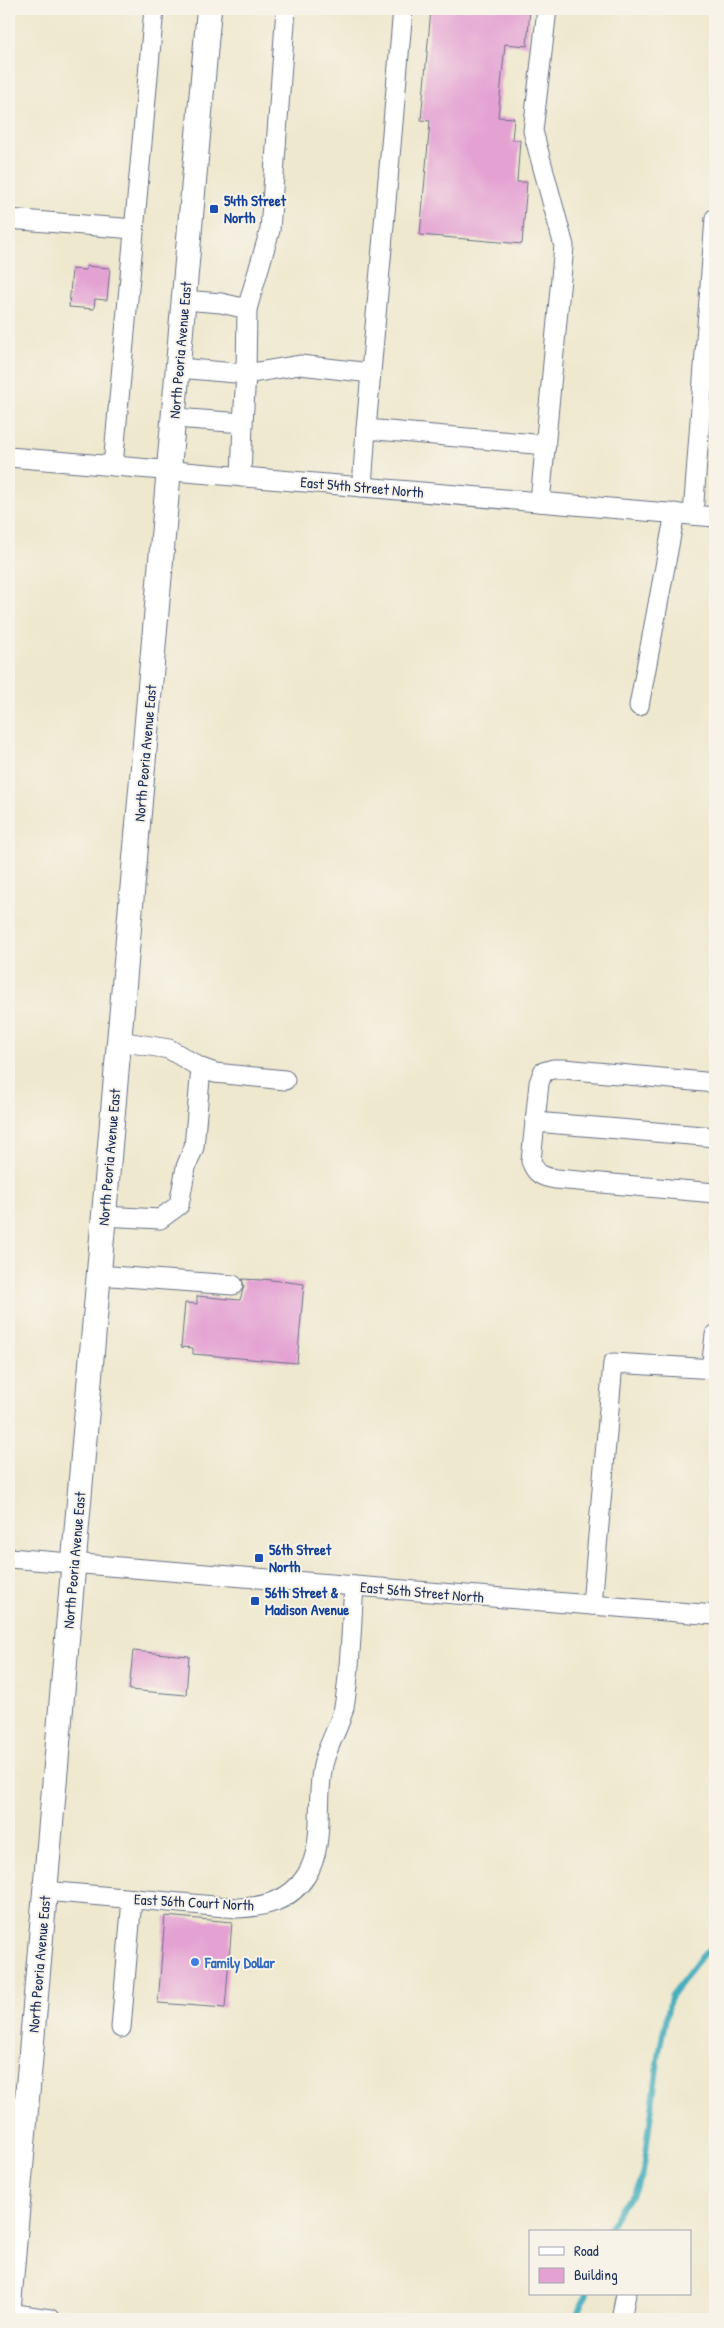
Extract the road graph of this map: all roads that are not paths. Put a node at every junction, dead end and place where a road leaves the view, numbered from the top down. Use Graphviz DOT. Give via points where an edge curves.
graph roads {
  1 [pos="154,9"];
  2 [pos="209,9"];
  3 [pos="286,9"];
  4 [pos="403,9"];
  5 [pos="547,9"];
  6 [pos="715,218"];
  7 [pos="9,219"];
  8 [pos="134,229"];
  9 [pos="713,272"];
  10 [pos="184,300"];
  11 [pos="246,309"];
  12 [pos="179,368"];
  13 [pos="371,372"];
  14 [pos="246,374"];
  15 [pos="174,418"];
  16 [pos="243,423"];
  17 [pos="366,429"];
  18 [pos="546,445"];
  19 [pos="9,457"];
  20 [pos="113,466"];
  21 [pos="170,471"];
  22 [pos="241,477"];
  23 [pos="362,487"];
  24 [pos="540,502"];
  25 [pos="684,514"];
  26 [pos="715,517"];
  27 [pos="639,706"];
  28 [pos="119,1041"];
  29 [pos="201,1068"];
  30 [pos="285,1080"];
  31 [pos="715,1083"];
  32 [pos="535,1122"];
  33 [pos="715,1137"];
  34 [pos="715,1193"];
  35 [pos="104,1216"];
  36 [pos="98,1275"];
  37 [pos="233,1285"];
  38 [pos="715,1335"];
  39 [pos="713,1369"];
  40 [pos="9,1558"];
  41 [pos="73,1563"];
  42 [pos="354,1586"];
  43 [pos="592,1605"];
  44 [pos="715,1615"];
  45 [pos="45,1891"];
  46 [pos="132,1898"];
  47 [pos="121,2028"];
  48 [pos="626,2296"];
  49 [pos="9,2304"];
  50 [pos="9,2313"];
  51 [pos="50,2319"];
  52 [pos="622,2319"];
  1 -- 8 [label="street"];
  2 -- 10 [label="main road, North Peoria Avenue East"];
  3 -- 11 [label="street" via="270,230"];
  4 -- 13 [label="street"];
  5 -- 18 [label="street" via="533,131 564,246"];
  6 -- 9 [label="street"];
  7 -- 8 [label="street"];
  8 -- 20 [label="street"];
  9 -- 25 [label="street"];
  10 -- 11 [label="street"];
  10 -- 12 [label="main road, North Peoria Avenue East"];
  11 -- 14 [label="street"];
  12 -- 14 [label="street"];
  12 -- 15 [label="main road, North Peoria Avenue East"];
  13 -- 14 [label="street" via="300,365"];
  13 -- 17 [label="street"];
  14 -- 16 [label="street"];
  15 -- 16 [label="street"];
  15 -- 21 [label="main road, North Peoria Avenue East"];
  16 -- 22 [label="street"];
  17 -- 18 [label="street"];
  17 -- 23 [label="street"];
  18 -- 24 [label="street"];
  19 -- 20 [label="street, East 54th Street North"];
  20 -- 21 [label="street, East 54th Street North"];
  21 -- 22 [label="street, East 54th Street North"];
  21 -- 28 [label="main road, North Peoria Avenue East"];
  22 -- 23 [label="street, East 54th Street North"];
  23 -- 24 [label="street, East 54th Street North"];
  24 -- 25 [label="street, East 54th Street North"];
  25 -- 26 [label="street, East 54th Street North"];
  25 -- 27 [label="street"];
  28 -- 29 [label="street" via="169,1049"];
  28 -- 35 [label="main road, North Peoria Avenue East"];
  29 -- 30 [label="street" via="226,1075"];
  29 -- 35 [label="street" via="194,1147 188,1160 179,1205 160,1219"];
  31 -- 32 [label="street" via="553,1069 543,1072 539,1083"];
  32 -- 33 [label="street"];
  32 -- 34 [label="street" via="531,1161 542,1177"];
  35 -- 36 [label="main road, North Peoria Avenue East"];
  36 -- 37 [label="street"];
  36 -- 41 [label="main road, North Peoria Avenue East"];
  38 -- 39 [label="street"];
  39 -- 43 [label="street" via="613,1363"];
  40 -- 41 [label="street, East 56th Street North"];
  41 -- 42 [label="street, East 56th Street North"];
  41 -- 45 [label="main road, North Peoria Avenue East"];
  42 -- 43 [label="street, East 56th Street North"];
  42 -- 46 [label="street, East 56th Court North" via="344,1708 324,1760 315,1852 306,1875 292,1892 276,1902 256,1907"];
  43 -- 44 [label="street, East 56th Street North"];
  45 -- 46 [label="street, East 56th Court North"];
  45 -- 49 [label="main road, North Peoria Avenue East"];
  46 -- 47 [label="street"];
  48 -- 52 [label="street"];
  50 -- 51 [label="street"];
}
